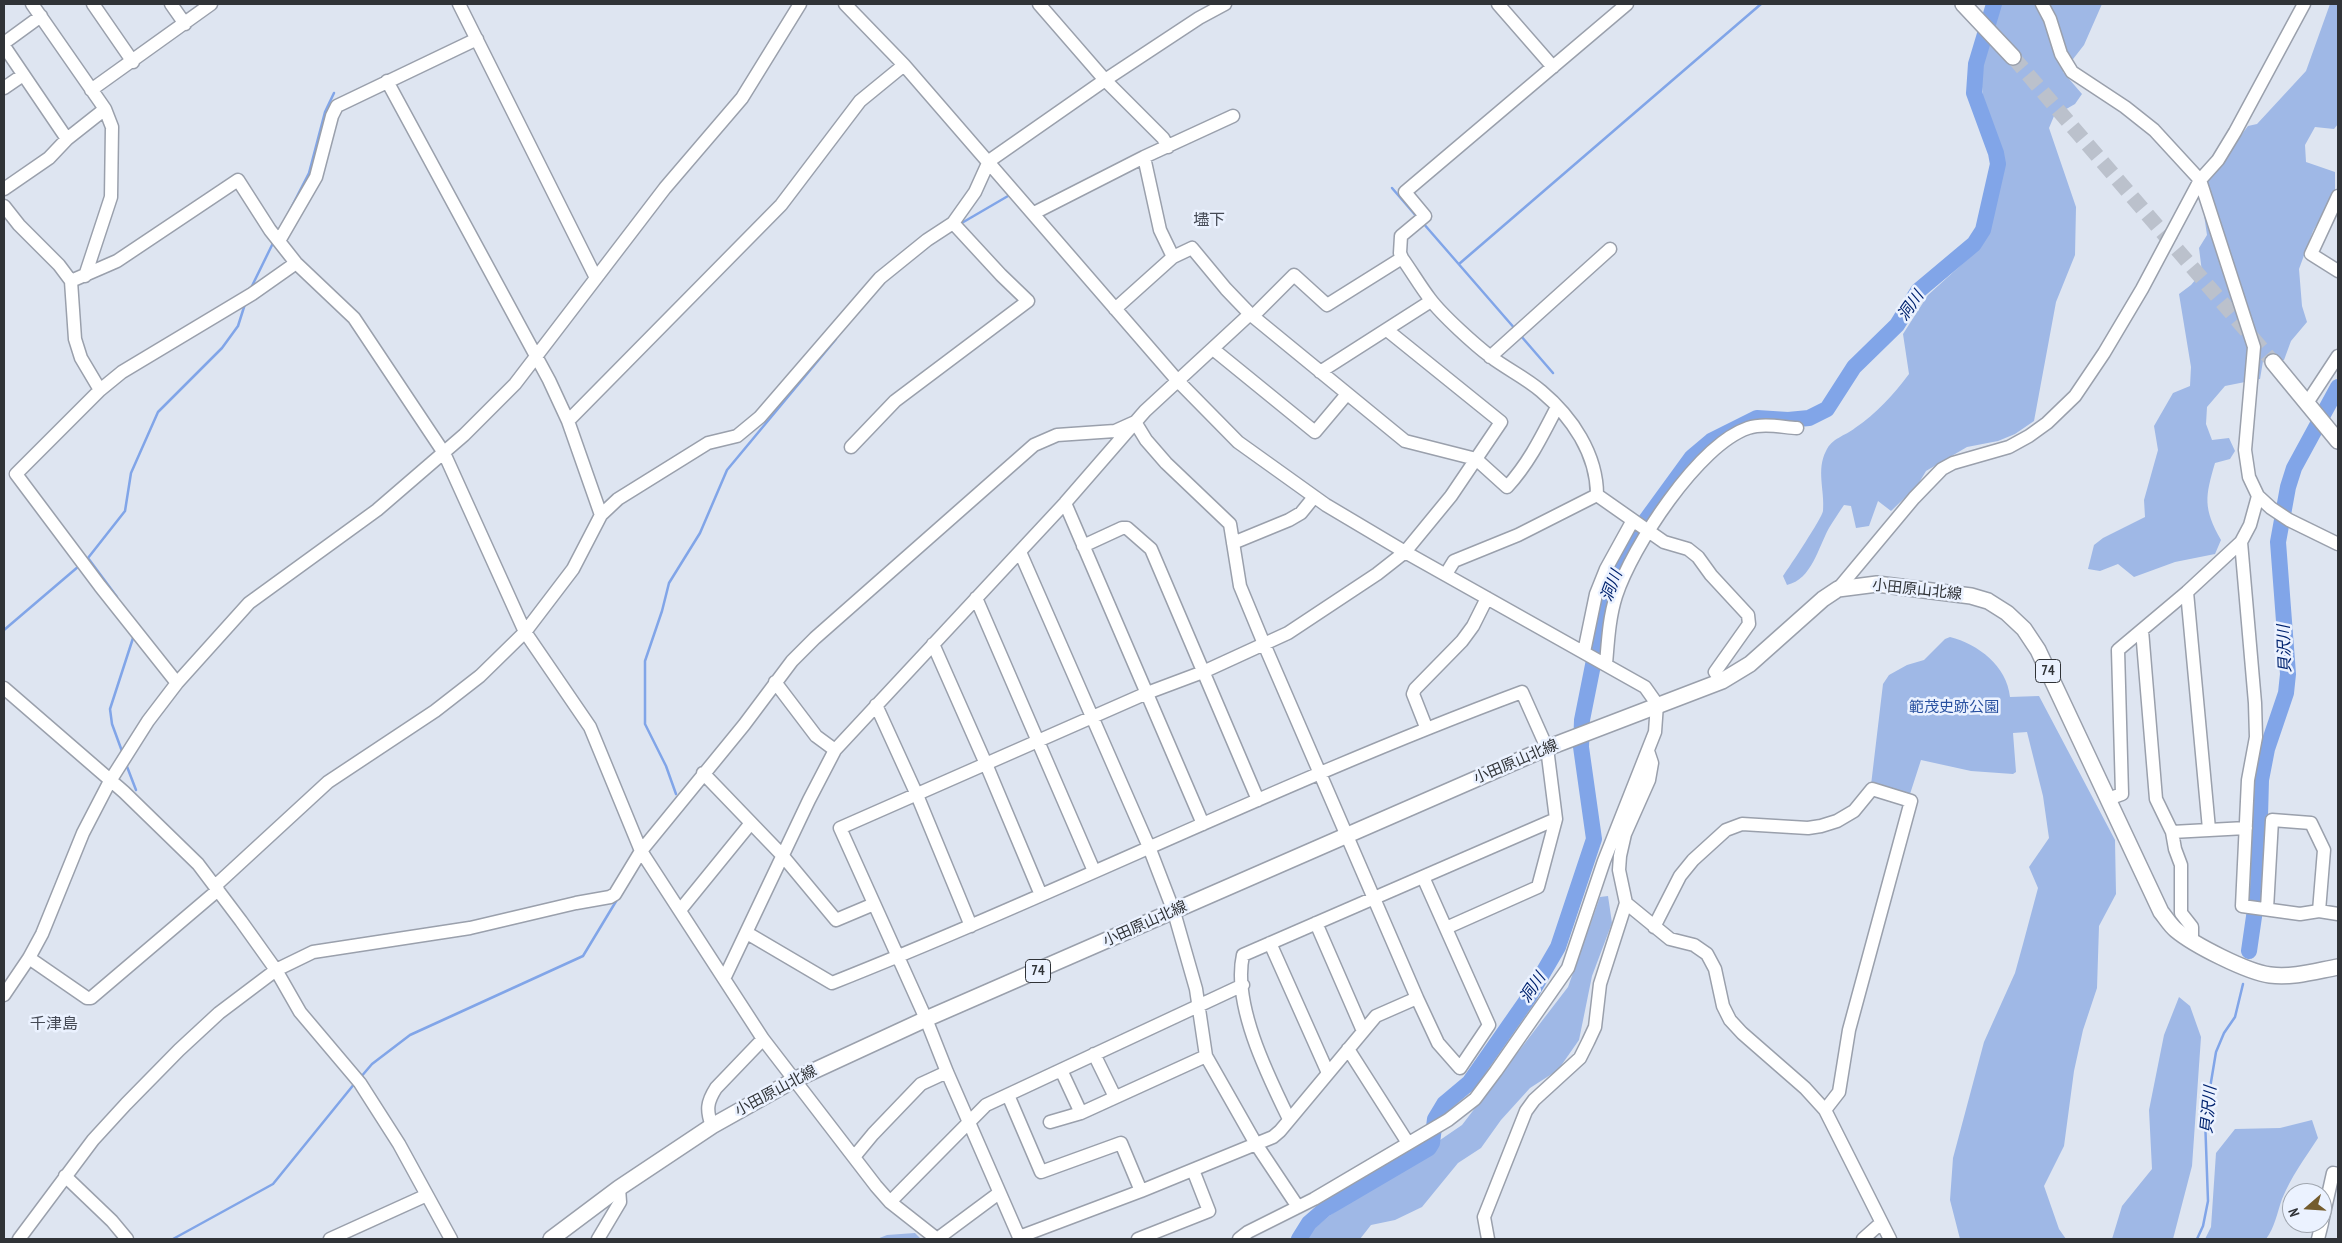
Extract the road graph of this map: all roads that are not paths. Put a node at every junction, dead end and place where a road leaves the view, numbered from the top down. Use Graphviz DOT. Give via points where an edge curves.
graph roads {
  1 [pos="32,4"];
  2 [pos="93,4"];
  3 [pos="171,4"];
  4 [pos="211,4"];
  5 [pos="459,4"];
  6 [pos="800,4"];
  7 [pos="845,4"];
  8 [pos="1039,4"];
  9 [pos="1226,4"];
  10 [pos="1498,4"];
  11 [pos="1627,4"];
  12 [pos="1963,4"];
  13 [pos="2042,4"];
  14 [pos="2304,4"];
  15 [pos="41,16"];
  16 [pos="185,24"];
  17 [pos="477,39"];
  18 [pos="4,45"];
  19 [pos="2013,57"];
  20 [pos="133,62"];
  21 [pos="904,64"];
  22 [pos="1553,67"];
  23 [pos="23,75"];
  24 [pos="1105,80"];
  25 [pos="387,81"];
  26 [pos="4,88"];
  27 [pos="91,90"];
  28 [pos="105,109"];
  29 [pos="1233,116"];
  30 [pos="67,139"];
  31 [pos="1168,147"];
  32 [pos="1144,157"];
  33 [pos="989,162"];
  34 [pos="2200,180"];
  35 [pos="4,189"];
  36 [pos="2338,196"];
  37 [pos="4,206"];
  38 [pos="1034,214"];
  39 [pos="956,226"];
  40 [pos="279,241"];
  41 [pos="1610,249"];
  42 [pos="1173,257"];
  43 [pos="1402,258"];
  44 [pos="296,263"];
  45 [pos="2338,271"];
  46 [pos="84,276"];
  47 [pos="596,278"];
  48 [pos="71,281"];
  49 [pos="1431,301"];
  50 [pos="1115,309"];
  51 [pos="1252,315"];
  52 [pos="1387,330"];
  53 [pos="1213,349"];
  54 [pos="2338,356"];
  55 [pos="1490,357"];
  56 [pos="536,358"];
  57 [pos="2273,362"];
  58 [pos="1320,372"];
  59 [pos="1177,380"];
  60 [pos="100,390"];
  61 [pos="1347,394"];
  62 [pos="2307,403"];
  63 [pos="1557,407"];
  64 [pos="568,421"];
  65 [pos="1135,422"];
  66 [pos="1797,428"];
  67 [pos="2334,435"];
  68 [pos="851,447"];
  69 [pos="444,453"];
  70 [pos="1476,458"];
  71 [pos="1597,495"];
  72 [pos="2258,496"];
  73 [pos="1314,497"];
  74 [pos="1065,504"];
  75 [pos="601,515"];
  76 [pos="1633,520"];
  77 [pos="1649,531"];
  78 [pos="2241,542"];
  79 [pos="1233,543"];
  80 [pos="2338,544"];
  81 [pos="1083,546"];
  82 [pos="1020,552"];
  83 [pos="1405,552"];
  84 [pos="1446,574"];
  85 [pos="1838,589"];
  86 [pos="2188,592"];
  87 [pos="976,598"];
  88 [pos="1487,598"];
  89 [pos="2142,630"];
  90 [pos="526,632"];
  91 [pos="933,644"];
  92 [pos="1264,644"];
  93 [pos="1584,652"];
  94 [pos="1605,664"];
  95 [pos="1204,672"];
  96 [pos="1722,681"];
  97 [pos="177,682"];
  98 [pos="775,682"];
  99 [pos="4,688"];
  100 [pos="1147,693"];
  101 [pos="1657,704"];
  102 [pos="876,705"];
  103 [pos="1093,716"];
  104 [pos="1426,727"];
  105 [pos="1040,741"];
  106 [pos="1549,748"];
  107 [pos="836,750"];
  108 [pos="1648,751"];
  109 [pos="986,764"];
  110 [pos="703,774"];
  111 [pos="1320,774"];
  112 [pos="110,781"];
  113 [pos="917,795"];
  114 [pos="2108,799"];
  115 [pos="1258,800"];
  116 [pos="1556,818"];
  117 [pos="751,823"];
  118 [pos="1203,824"];
  119 [pos="2246,828"];
  120 [pos="2209,829"];
  121 [pos="2172,832"];
  122 [pos="1346,836"];
  123 [pos="1149,847"];
  124 [pos="640,851"];
  125 [pos="782,855"];
  126 [pos="1094,871"];
  127 [pos="1423,876"];
  128 [pos="216,888"];
  129 [pos="1041,895"];
  130 [pos="1374,898"];
  131 [pos="1626,903"];
  132 [pos="874,904"];
  133 [pos="681,909"];
  134 [pos="2267,909"];
  135 [pos="2319,911"];
  136 [pos="1174,912"];
  137 [pos="2338,914"];
  138 [pos="1316,923"];
  139 [pos="971,926"];
  140 [pos="1654,927"];
  141 [pos="1446,928"];
  142 [pos="747,933"];
  143 [pos="2192,941"];
  144 [pos="1270,943"];
  145 [pos="898,957"];
  146 [pos="29,958"];
  147 [pos="2338,967"];
  148 [pos="276,970"];
  149 [pos="724,979"];
  150 [pos="1243,985"];
  151 [pos="4,995"];
  152 [pos="1417,998"];
  153 [pos="1197,1007"];
  154 [pos="926,1019"];
  155 [pos="1363,1031"];
  156 [pos="763,1039"];
  157 [pos="1348,1049"];
  158 [pos="1094,1054"];
  159 [pos="1206,1056"];
  160 [pos="1061,1070"];
  161 [pos="947,1072"];
  162 [pos="1328,1073"];
  163 [pos="794,1080"];
  164 [pos="1008,1095"];
  165 [pos="1115,1097"];
  166 [pos="1825,1110"];
  167 [pos="1081,1113"];
  168 [pos="1290,1119"];
  169 [pos="969,1122"];
  170 [pos="1050,1122"];
  171 [pos="712,1126"];
  172 [pos="1408,1143"];
  173 [pos="1256,1144"];
  174 [pos="854,1157"];
  175 [pos="1193,1170"];
  176 [pos="2338,1174"];
  177 [pos="65,1176"];
  178 [pos="2331,1183"];
  179 [pos="619,1188"];
  180 [pos="1141,1191"];
  181 [pos="1000,1193"];
  182 [pos="427,1194"];
  183 [pos="890,1202"];
  184 [pos="1298,1207"];
  185 [pos="1881,1223"];
  186 [pos="1245,1237"];
  187 [pos="1020,1238"];
  188 [pos="19,1239"];
  189 [pos="127,1239"];
  190 [pos="330,1239"];
  191 [pos="451,1239"];
  192 [pos="551,1239"];
  193 [pos="598,1239"];
  194 [pos="1138,1239"];
  195 [pos="1488,1239"];
  196 [pos="1863,1239"];
  197 [pos="1890,1239"];
  1 -- 15 [label="street"];
  2 -- 20 [label="street"];
  3 -- 16 [label="street"];
  4 -- 16 [label="street"];
  5 -- 17 [label="street"];
  6 -- 47 [label="street" via="742,98 665,188"];
  7 -- 21 [label="street"];
  8 -- 24 [label="street"];
  9 -- 24 [label="street"];
  10 -- 22 [label="street"];
  11 -- 22 [label="street"];
  12 -- 19 [label="main road"];
  13 -- 34 [label="street" via="2061,54 2072,72 2154,130"];
  14 -- 34 [label="street" via="2218,160"];
  15 -- 18 [label="street"];
  15 -- 27 [label="street"];
  16 -- 20 [label="street"];
  17 -- 25 [label="street"];
  17 -- 47 [label="street"];
  18 -- 23 [label="street"];
  20 -- 27 [label="street"];
  21 -- 33 [label="street"];
  21 -- 64 [label="street" via="860,101 780,205"];
  22 -- 43 [label="street" via="1405,192 1425,216 1401,236"];
  23 -- 26 [label="street"];
  23 -- 30 [label="street"];
  24 -- 31 [label="street" via="1163,138"];
  24 -- 33 [label="street"];
  25 -- 40 [label="street" via="334,110 316,177"];
  25 -- 56 [label="street"];
  27 -- 28 [label="street"];
  28 -- 30 [label="street"];
  28 -- 46 [label="street" via="112,127 111,197"];
  29 -- 31 [label="street"];
  30 -- 35 [label="street" via="48,158"];
  31 -- 32 [label="street"];
  32 -- 38 [label="street"];
  32 -- 42 [label="street" via="1160,230"];
  33 -- 38 [label="street"];
  33 -- 39 [label="street"];
  34 -- 72 [label="street" via="2254,347 2245,450 2249,477"];
  34 -- 85 [label="street" via="2137,297 2075,396 2047,423 2009,447 1942,469"];
  36 -- 45 [label="street" via="2311,254"];
  37 -- 48 [label="street"];
  38 -- 50 [label="street"];
  39 -- 68 [label="street" via="1028,300 895,401"];
  39 -- 75 [label="street" via="927,240 880,278 760,417 737,436 708,443 618,499"];
  40 -- 44 [label="street"];
  40 -- 46 [label="street" via="238,180 117,261"];
  41 -- 55 [label="street"];
  42 -- 50 [label="street"];
  42 -- 51 [label="street" via="1192,248"];
  43 -- 49 [label="street"];
  43 -- 51 [label="street" via="1327,305 1294,275"];
  44 -- 60 [label="street" via="218,315 140,360"];
  44 -- 69 [label="street" via="354,318"];
  46 -- 48 [label="street"];
  47 -- 56 [label="street"];
  48 -- 60 [label="street" via="75,339 81,358"];
  49 -- 52 [label="street"];
  49 -- 55 [label="street"];
  50 -- 59 [label="street"];
  51 -- 53 [label="street"];
  51 -- 58 [label="street"];
  52 -- 58 [label="street"];
  52 -- 70 [label="street" via="1501,422"];
  53 -- 59 [label="street"];
  53 -- 61 [label="street" via="1315,432"];
  54 -- 62 [label="street"];
  55 -- 63 [label="street" via="1541,391"];
  56 -- 64 [label="street"];
  56 -- 69 [label="street" via="495,405"];
  57 -- 62 [label="main road"];
  58 -- 61 [label="street"];
  59 -- 65 [label="street"];
  59 -- 73 [label="street" via="1238,442"];
  60 -- 97 [label="street" via="16,474"];
  61 -- 70 [label="street" via="1406,441"];
  62 -- 67 [label="main road"];
  63 -- 70 [label="street" via="1536,449 1507,487"];
  63 -- 71 [label="street" via="1588,450 1595,468"];
  64 -- 75 [label="street"];
  65 -- 74 [label="street"];
  65 -- 79 [label="street" via="1166,463 1230,524"];
  65 -- 98 [label="street" via="1115,431 1056,435 1034,445 815,638"];
  66 -- 77 [label="street" via="1750,428 1711,451 1686,478"];
  69 -- 90 [label="street"];
  69 -- 97 [label="street" via="366,520 248,603"];
  70 -- 83 [label="street" via="1451,496"];
  71 -- 76 [label="street"];
  71 -- 84 [label="street" via="1518,535 1454,561"];
  72 -- 78 [label="street" via="2250,525"];
  72 -- 80 [label="street" via="2289,520"];
  73 -- 79 [label="street" via="1301,513 1289,520"];
  73 -- 83 [label="street"];
  74 -- 81 [label="street"];
  74 -- 82 [label="street"];
  75 -- 90 [label="street" via="573,569"];
  76 -- 77 [label="street"];
  76 -- 93 [label="street" via="1596,594"];
  77 -- 94 [label="street" via="1616,595"];
  77 -- 96 [label="street" via="1664,542 1688,549 1698,557 1748,615 1749,624 1715,672"];
  78 -- 86 [label="street"];
  78 -- 119 [label="street" via="2256,720"];
  79 -- 92 [label="street" via="1240,586"];
  81 -- 95 [label="street" via="1127,528 1151,550"];
  81 -- 100 [label="street"];
  82 -- 87 [label="street"];
  82 -- 103 [label="street"];
  83 -- 84 [label="street"];
  83 -- 92 [label="street" via="1288,633"];
  84 -- 88 [label="street"];
  85 -- 96 [label="main road, 小田原山北線 / 74" via="1750,664"];
  85 -- 114 [label="main road, 小田原山北線 / 74" via="1877,584 1971,596 2007,613 2024,629 2038,650"];
  86 -- 89 [label="street"];
  86 -- 120 [label="street"];
  87 -- 91 [label="street"];
  87 -- 105 [label="street"];
  88 -- 93 [label="street"];
  88 -- 104 [label="street" via="1462,641 1415,688 1414,694"];
  89 -- 114 [label="street" via="2116,654 2122,794"];
  89 -- 121 [label="street" via="2156,799"];
  90 -- 124 [label="street" via="590,727"];
  90 -- 128 [label="street" via="480,676 435,711 328,782"];
  91 -- 102 [label="street"];
  91 -- 109 [label="street"];
  92 -- 95 [label="street"];
  92 -- 111 [label="street"];
  93 -- 94 [label="street"];
  94 -- 101 [label="street" via="1645,687"];
  95 -- 100 [label="street"];
  95 -- 115 [label="street"];
  96 -- 101 [label="main road, 小田原山北線 / 74"];
  97 -- 112 [label="street"];
  98 -- 107 [label="street" via="816,736"];
  98 -- 110 [label="street"];
  99 -- 112 [label="street"];
  100 -- 103 [label="street"];
  100 -- 118 [label="street"];
  101 -- 106 [label="main road, 小田原山北線 / 74"];
  101 -- 108 [label="street" via="1657,720"];
  102 -- 107 [label="street"];
  102 -- 113 [label="street"];
  103 -- 105 [label="street"];
  103 -- 123 [label="street"];
  104 -- 106 [label="street" via="1522,692"];
  104 -- 111 [label="street"];
  105 -- 109 [label="street"];
  105 -- 126 [label="street"];
  106 -- 116 [label="street"];
  106 -- 122 [label="main road, 小田原山北線 / 74"];
  107 -- 125 [label="street"];
  108 -- 131 [label="street" via="1652,762 1649,780 1625,834 1620,856 1619,870"];
  108 -- 172 [label="street" via="1620,816 1568,968 1475,1099 1448,1120"];
  109 -- 113 [label="street"];
  109 -- 129 [label="street"];
  110 -- 117 [label="street"];
  110 -- 124 [label="street"];
  111 -- 115 [label="street"];
  111 -- 122 [label="street"];
  112 -- 128 [label="street" via="198,864"];
  112 -- 146 [label="street" via="83,833"];
  113 -- 132 [label="street" via="840,828"];
  113 -- 139 [label="street"];
  114 -- 143 [label="main road, 小田原山北線 / 74" via="2161,912 2175,929"];
  115 -- 118 [label="street"];
  116 -- 127 [label="street"];
  116 -- 141 [label="street" via="1538,887"];
  117 -- 125 [label="street"];
  117 -- 133 [label="street"];
  118 -- 123 [label="street"];
  119 -- 120 [label="street"];
  119 -- 134 [label="street" via="2242,906"];
  120 -- 121 [label="street"];
  121 -- 143 [label="street" via="2182,870 2181,913 2192,927"];
  122 -- 130 [label="street"];
  122 -- 136 [label="main road, 小田原山北線 / 74"];
  123 -- 126 [label="street"];
  123 -- 136 [label="street"];
  124 -- 133 [label="street"];
  124 -- 148 [label="street" via="615,894 610,897 470,928 313,952"];
  125 -- 132 [label="street" via="836,920"];
  125 -- 142 [label="street"];
  126 -- 129 [label="street"];
  127 -- 130 [label="street"];
  127 -- 141 [label="street"];
  128 -- 146 [label="street" via="92,998 87,998"];
  128 -- 148 [label="street"];
  129 -- 139 [label="street"];
  130 -- 138 [label="street"];
  130 -- 152 [label="street"];
  131 -- 140 [label="street"];
  131 -- 195 [label="street" via="1600,984 1595,1027 1580,1058 1526,1110 1484,1217"];
  132 -- 145 [label="street"];
  133 -- 149 [label="street"];
  134 -- 135 [label="street" via="2300,914"];
  134 -- 135 [label="street" via="2272,820 2310,823 2324,846"];
  135 -- 137 [label="street"];
  136 -- 153 [label="street" via="1196,989"];
  136 -- 154 [label="main road, 小田原山北線 / 74"];
  138 -- 144 [label="street"];
  138 -- 155 [label="street"];
  139 -- 145 [label="street"];
  140 -- 166 [label="street" via="1670,939 1694,945 1707,954 1715,969 1723,1006 1730,1020"];
  140 -- 166 [label="street" via="1680,876 1726,830 1742,824 1821,826 1854,811 1872,788 1911,801 1849,1030 1839,1092"];
  141 -- 152 [label="street" via="1489,1025 1460,1068 1438,1043"];
  142 -- 145 [label="street" via="832,984"];
  142 -- 149 [label="street"];
  143 -- 147 [label="main road, 小田原山北線 / 74" via="2252,971 2269,975 2298,975"];
  144 -- 150 [label="street" via="1243,955"];
  144 -- 162 [label="street"];
  145 -- 154 [label="street"];
  146 -- 151 [label="street"];
  148 -- 177 [label="street" via="219,1013 179,1050 93,1140"];
  148 -- 182 [label="street" via="300,1012 357,1078"];
  149 -- 156 [label="street"];
  150 -- 153 [label="street"];
  150 -- 168 [label="street" via="1246,1020"];
  152 -- 155 [label="street" via="1376,1016"];
  153 -- 158 [label="street"];
  153 -- 159 [label="street"];
  154 -- 161 [label="street"];
  154 -- 163 [label="main road, 小田原山北線 / 74"];
  155 -- 157 [label="street"];
  156 -- 163 [label="street"];
  156 -- 171 [label="street" via="711,1096 707,1104"];
  157 -- 162 [label="street"];
  157 -- 172 [label="street"];
  158 -- 160 [label="street"];
  158 -- 165 [label="street"];
  159 -- 165 [label="street"];
  159 -- 173 [label="street"];
  160 -- 164 [label="street"];
  160 -- 167 [label="street"];
  161 -- 169 [label="street"];
  161 -- 174 [label="street" via="921,1084"];
  162 -- 168 [label="street"];
  163 -- 171 [label="main road, 小田原山北線 / 74"];
  163 -- 174 [label="street"];
  164 -- 169 [label="street" via="986,1105"];
  164 -- 180 [label="street" via="1041,1172 1121,1143"];
  165 -- 167 [label="street"];
  166 -- 185 [label="street"];
  167 -- 170 [label="street"];
  168 -- 173 [label="street" via="1273,1137"];
  169 -- 181 [label="street"];
  169 -- 183 [label="street"];
  171 -- 179 [label="main road, 小田原山北線 / 74"];
  172 -- 184 [label="street"];
  173 -- 175 [label="street"];
  173 -- 184 [label="street"];
  174 -- 183 [label="street"];
  175 -- 180 [label="street"];
  175 -- 194 [label="street" via="1209,1211"];
  176 -- 178 [label="street" via="2333,1173"];
  177 -- 188 [label="street"];
  177 -- 189 [label="street"];
  179 -- 192 [label="main road, 小田原山北線 / 74"];
  179 -- 193 [label="street" via="620,1202"];
  180 -- 187 [label="street"];
  181 -- 183 [label="street" via="937,1239"];
  181 -- 187 [label="street"];
  182 -- 190 [label="street"];
  182 -- 191 [label="street"];
  184 -- 186 [label="street"];
  185 -- 196 [label="street"];
  185 -- 197 [label="street"];
}
